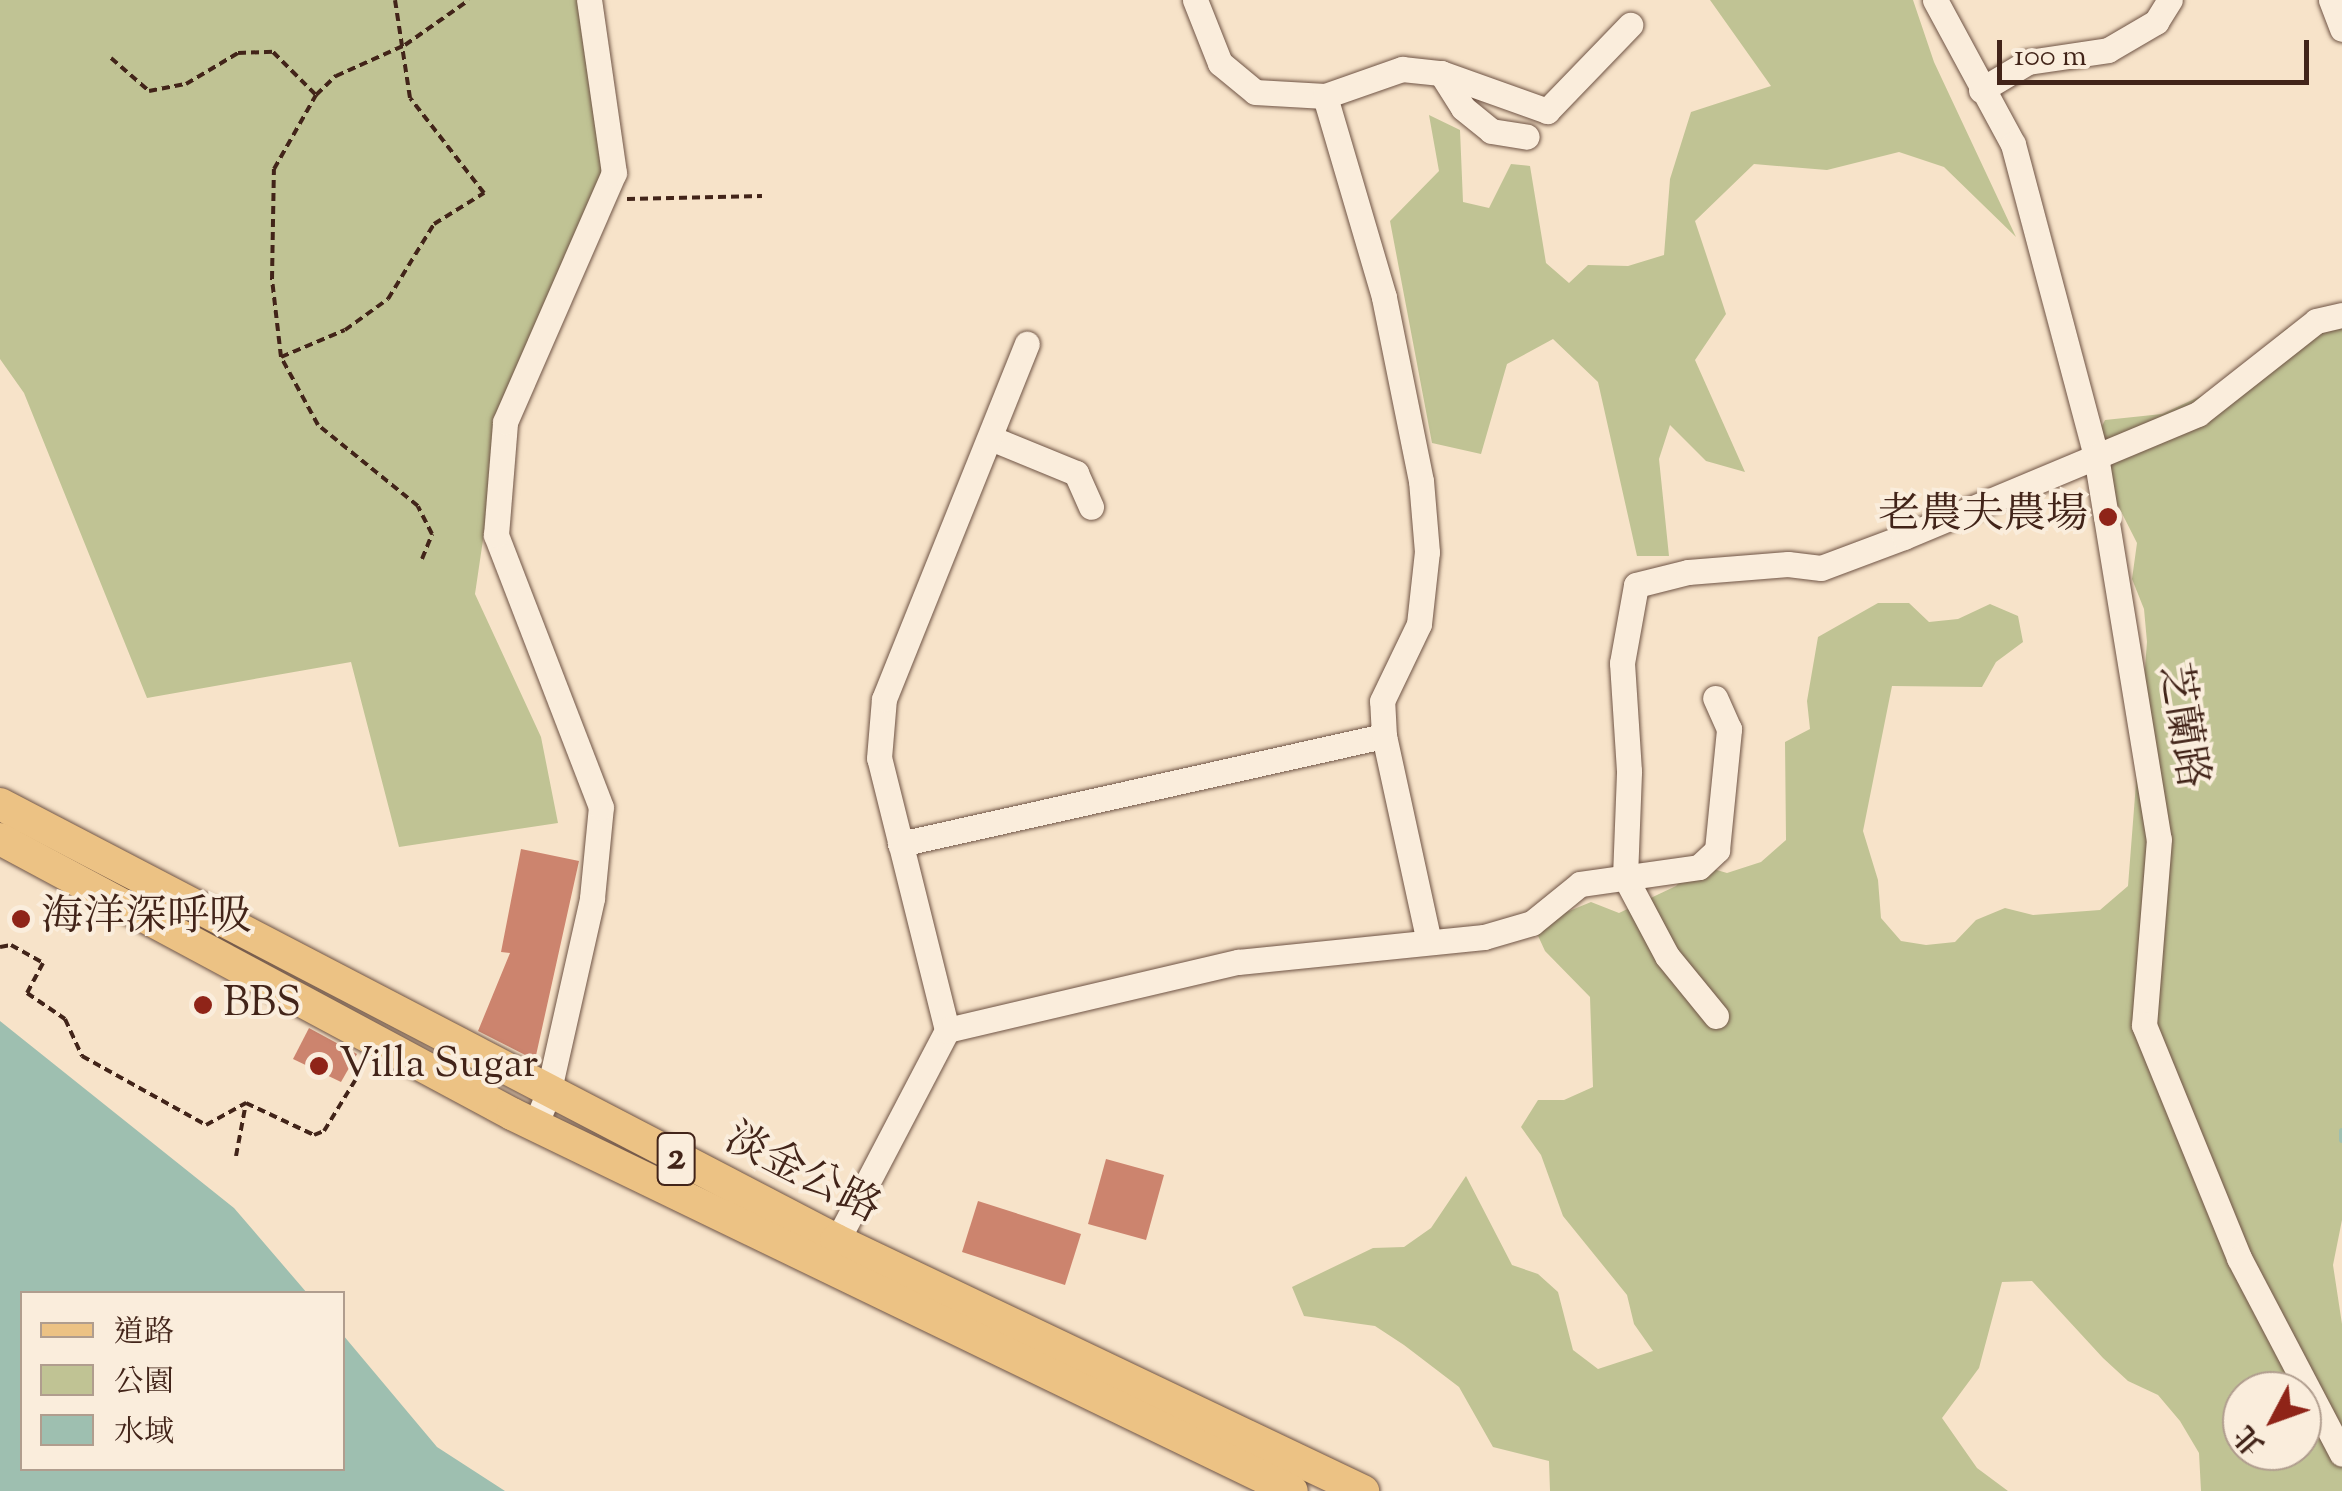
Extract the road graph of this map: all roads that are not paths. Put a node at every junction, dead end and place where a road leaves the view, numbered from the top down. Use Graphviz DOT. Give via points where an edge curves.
graph roads {
  1 [pos="589,0"];
  2 [pos="1194,0"];
  3 [pos="1935,0"];
  4 [pos="2170,0"];
  5 [pos="2331,0"];
  6 [pos="1630,25"];
  7 [pos="2342,28"];
  8 [pos="1441,73"];
  9 [pos="1982,90"];
  10 [pos="1325,96"];
  11 [pos="1527,137"];
  12 [pos="2342,314"];
  13 [pos="1027,344"];
  14 [pos="993,439"];
  15 [pos="2096,456"];
  16 [pos="1091,507"];
  17 [pos="1715,698"];
  18 [pos="1384,736"];
  19 [pos="0,804"];
  20 [pos="0,839"];
  21 [pos="900,844"];
  22 [pos="1624,877"];
  23 [pos="1429,942"];
  24 [pos="1716,1016"];
  25 [pos="947,1030"];
  26 [pos="548,1094"];
  27 [pos="535,1125"];
  28 [pos="829,1255"];
  29 [pos="2342,1454"];
  30 [pos="1292,1491"];
  31 [pos="1363,1491"];
  1 -- 26 [label="street" via="614,173 505,422 496,535 602,807 592,898"];
  2 -- 10 [label="street" via="1220,63 1255,92"];
  3 -- 9 [label="street, 芝蘭路"];
  4 -- 9 [label="street" via="2156,22 2108,50 2028,62"];
  5 -- 7 [label="street"];
  6 -- 8 [label="street" via="1547,111"];
  8 -- 10 [label="street" via="1402,69"];
  8 -- 11 [label="street" via="1463,108 1491,131"];
  9 -- 15 [label="street, 芝蘭路" via="2014,144"];
  10 -- 18 [label="street" via="1384,297 1421,480 1427,552 1420,624 1382,701"];
  12 -- 15 [label="street" via="2316,320 2198,414"];
  13 -- 14 [label="street"];
  14 -- 16 [label="street" via="1076,473"];
  14 -- 21 [label="street" via="884,699 879,758"];
  15 -- 22 [label="street" via="1821,568 1688,572 1636,586 1622,664 1629,771"];
  15 -- 29 [label="street, 芝蘭路" via="2159,839 2144,1025 2239,1258"];
  17 -- 22 [label="street" via="1730,730 1717,850 1699,867 1676,874"];
  18 -- 21 [label="street"];
  18 -- 23 [label="street"];
  19 -- 26 [label="main road, 淡金公路 / 2"];
  20 -- 27 [label="main road, 淡金公路 / 2"];
  21 -- 25 [label="street"];
  22 -- 23 [label="street" via="1580,884 1532,923 1484,937"];
  22 -- 24 [label="street" via="1668,956"];
  23 -- 25 [label="street" via="1238,962"];
  25 -- 28 [label="street"];
  26 -- 27 [label="street"];
  26 -- 28 [label="main road, 淡金公路 / 2"];
  27 -- 28 [label="main road, 淡金公路 / 2"];
  28 -- 30 [label="main road, 淡金公路 / 2"];
  28 -- 31 [label="main road, 淡金公路 / 2"];
}
